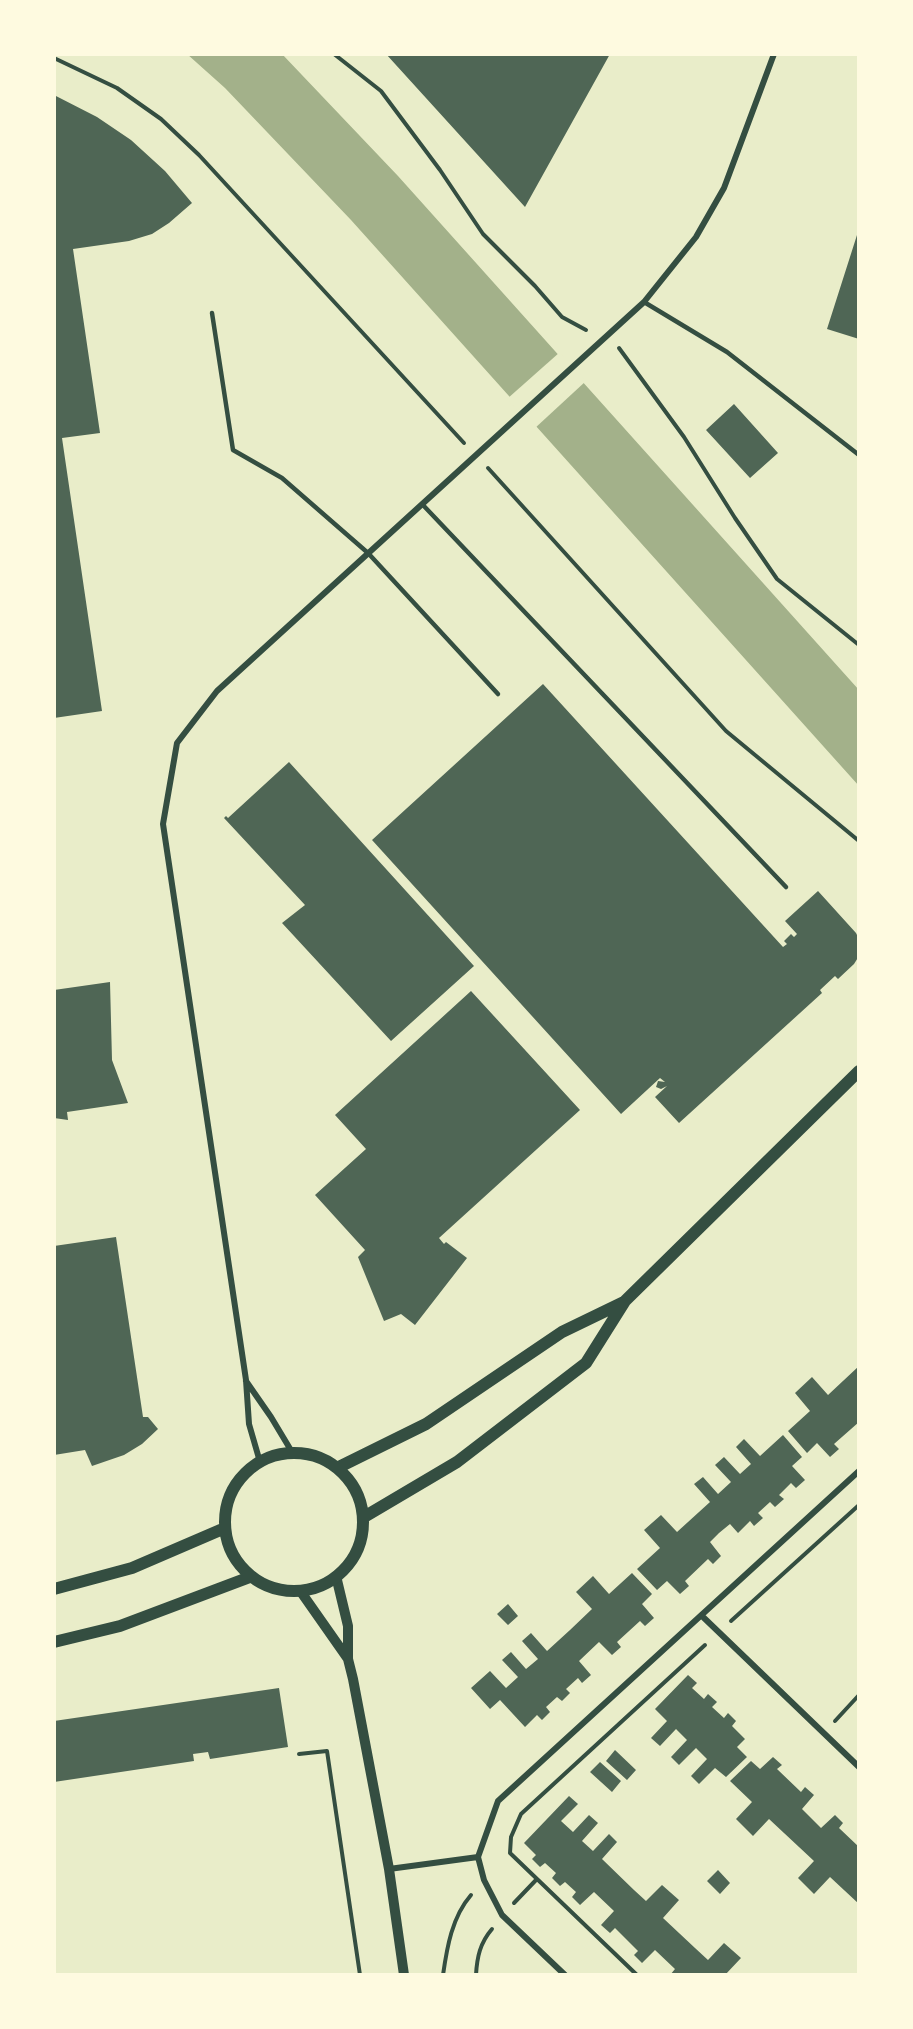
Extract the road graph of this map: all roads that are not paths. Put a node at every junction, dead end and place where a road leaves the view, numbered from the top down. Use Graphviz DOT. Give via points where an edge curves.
graph roads {
  1 [pos="774,54"];
  2 [pos="644,302"];
  3 [pos="212,313"];
  4 [pos="859,455"];
  5 [pos="422,504"];
  6 [pos="368,553"];
  7 [pos="498,694"];
  8 [pos="786,887"];
  9 [pos="859,1071"];
  10 [pos="625,1301"];
  11 [pos="246,1380"];
  12 [pos="292,1452"];
  13 [pos="260,1462"];
  14 [pos="339,1467"];
  15 [pos="859,1471"];
  16 [pos="364,1517"];
  17 [pos="225,1528"];
  18 [pos="336,1576"];
  19 [pos="250,1577"];
  20 [pos="54,1589"];
  21 [pos="301,1592"];
  22 [pos="702,1616"];
  23 [pos="54,1642"];
  24 [pos="348,1659"];
  25 [pos="859,1767"];
  26 [pos="477,1857"];
  27 [pos="389,1869"];
  28 [pos="404,1975"];
  29 [pos="565,1975"];
  1 -- 2 [label="street" via="724,189 696,237"];
  2 -- 4 [label="lane" via="727,352"];
  2 -- 5 [label="street"];
  3 -- 6 [label="lane" via="233,450 282,478"];
  5 -- 6 [label="street"];
  5 -- 8 [label="lane"];
  6 -- 7 [label="lane"];
  6 -- 11 [label="street" via="218,691 177,743 163,824"];
  9 -- 10 [label="main road"];
  10 -- 14 [label="main road" via="562,1332 426,1424"];
  10 -- 16 [label="main road" via="586,1363 457,1461"];
  11 -- 12 [label="street"];
  11 -- 13 [label="street" via="249,1424"];
  12 -- 13 [label="main road"];
  12 -- 14 [label="main road" via="317,1455"];
  13 -- 17 [label="main road" via="235,1484 227,1503"];
  14 -- 16 [label="main road" via="356,1489"];
  15 -- 22 [label="street"];
  16 -- 18 [label="main road" via="360,1545 346,1569"];
  17 -- 19 [label="main road" via="234,1557"];
  17 -- 20 [label="main road" via="132,1568"];
  18 -- 21 [label="main road" via="320,1587"];
  18 -- 24 [label="street" via="348,1626"];
  19 -- 21 [label="main road" via="274,1589"];
  19 -- 23 [label="main road" via="120,1626"];
  21 -- 24 [label="street"];
  22 -- 25 [label="street"];
  22 -- 26 [label="street" via="498,1802"];
  24 -- 27 [label="street"];
  26 -- 27 [label="street"];
  26 -- 29 [label="street" via="502,1915"];
  27 -- 28 [label="street"];
}
